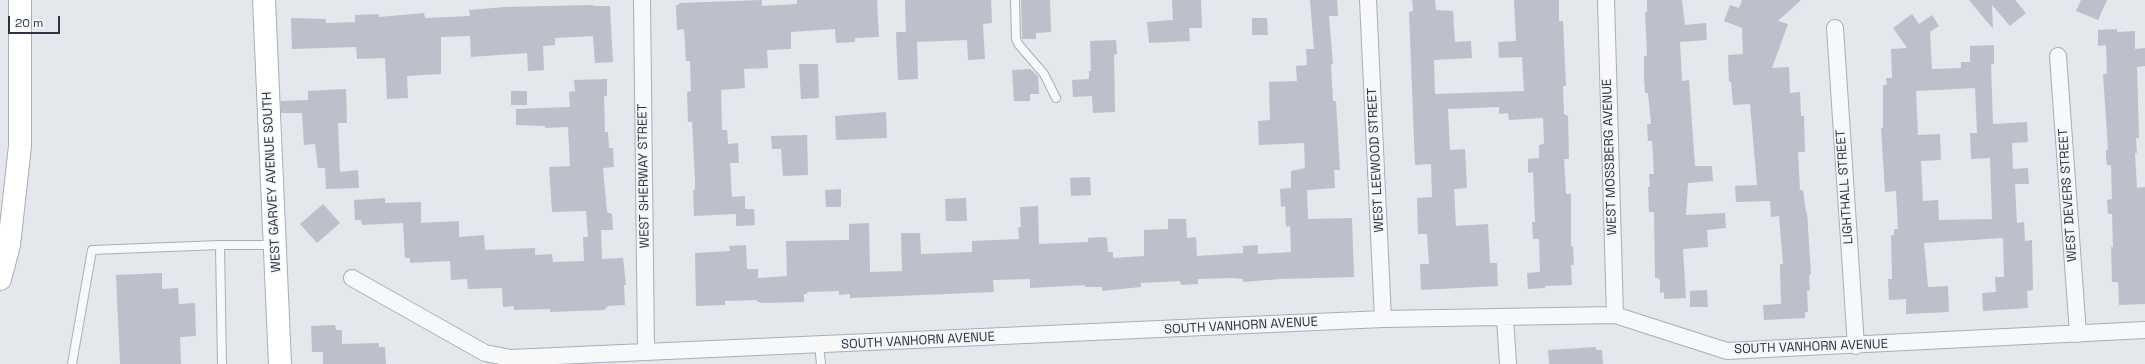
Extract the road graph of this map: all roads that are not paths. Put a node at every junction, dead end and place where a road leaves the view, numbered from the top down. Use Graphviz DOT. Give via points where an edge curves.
graph roads {
  1 [pos="20,0"];
  2 [pos="264,0"];
  3 [pos="642,0"];
  4 [pos="1015,0"];
  5 [pos="1368,0"];
  6 [pos="1606,0"];
  7 [pos="1835,28"];
  8 [pos="2058,56"];
  9 [pos="1056,98"];
  10 [pos="220,245"];
  11 [pos="275,245"];
  12 [pos="352,278"];
  13 [pos="0,279"];
  14 [pos="1615,315"];
  15 [pos="1505,318"];
  16 [pos="1383,319"];
  17 [pos="2145,330"];
  18 [pos="2078,334"];
  19 [pos="819,345"];
  20 [pos="1856,346"];
  21 [pos="646,352"];
  22 [pos="72,364"];
  23 [pos="222,364"];
  24 [pos="280,364"];
  25 [pos="821,364"];
  26 [pos="1508,364"];
  1 -- 13 [label="street" via="20,146 8,245"];
  2 -- 11 [label="street, WEST GARVEY AVENUE SOUTH"];
  3 -- 21 [label="street, WEST SHERWAY STREET"];
  4 -- 9 [label="lane" via="1018,45 1044,74"];
  5 -- 16 [label="street, WEST LEEWOOD STREET"];
  6 -- 14 [label="street, WEST MOSSBERG AVENUE"];
  7 -- 20 [label="street, LIGHTHALL STREET"];
  8 -- 18 [label="street, WEST DEVERS STREET"];
  10 -- 11 [label="lane"];
  10 -- 22 [label="lane" via="92,250"];
  10 -- 23 [label="lane"];
  11 -- 24 [label="street, WEST GARVEY AVENUE SOUTH"];
  12 -- 21 [label="street, SOUTH VANHORN AVENUE" via="485,353 511,358"];
  14 -- 15 [label="street, SOUTH VANHORN AVENUE"];
  14 -- 20 [label="street, SOUTH VANHORN AVENUE" via="1727,350"];
  15 -- 16 [label="street, SOUTH VANHORN AVENUE"];
  15 -- 26 [label="street"];
  16 -- 19 [label="street, SOUTH VANHORN AVENUE"];
  17 -- 18 [label="street, SOUTH VANHORN AVENUE"];
  18 -- 20 [label="street, SOUTH VANHORN AVENUE"];
  19 -- 21 [label="street, SOUTH VANHORN AVENUE"];
  19 -- 25 [label="lane"];
}
